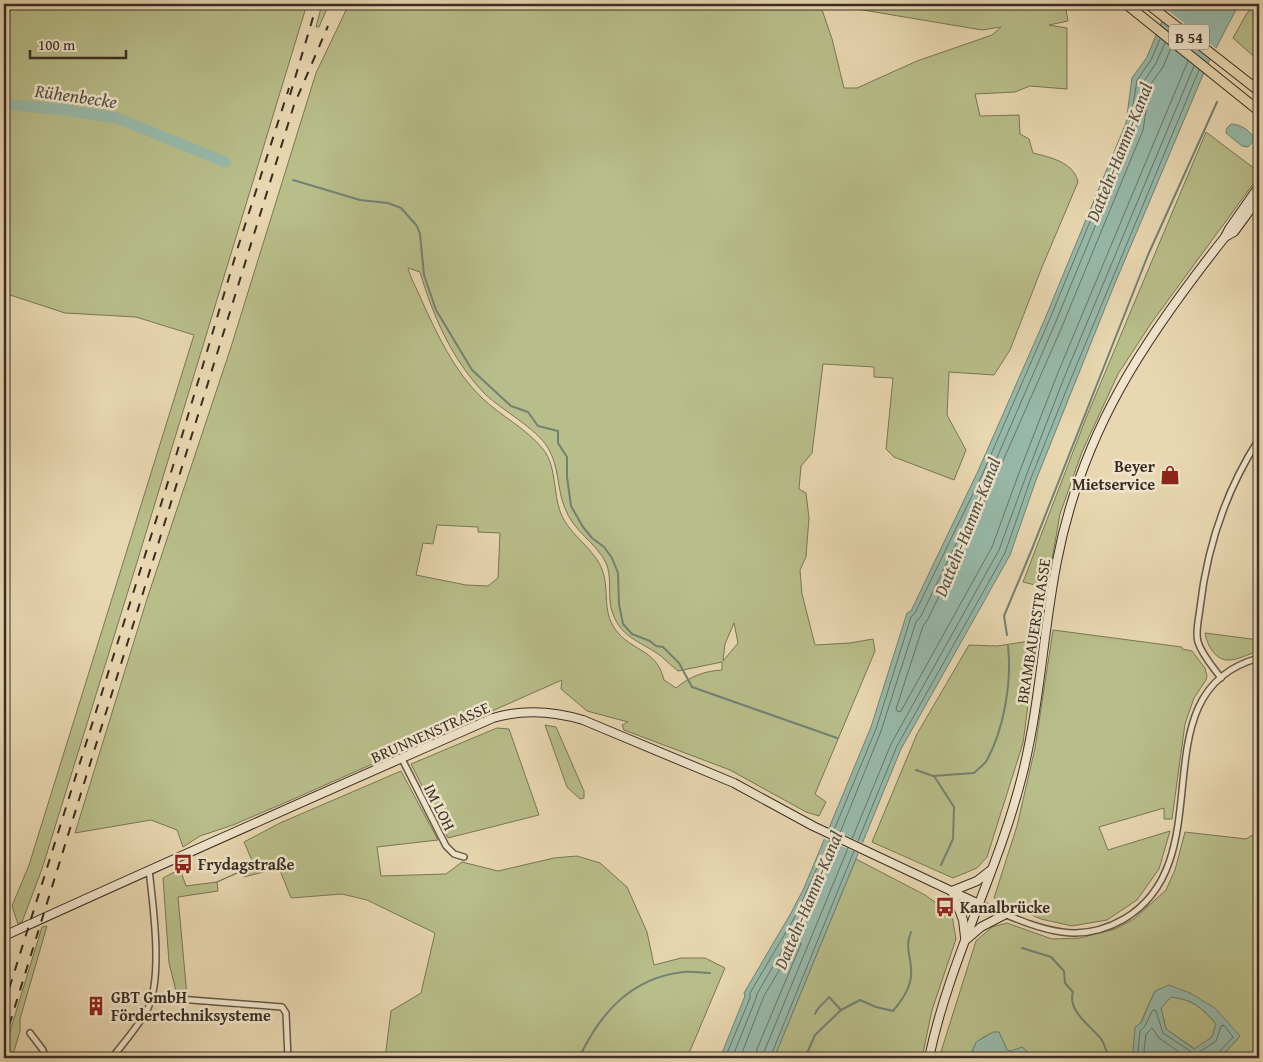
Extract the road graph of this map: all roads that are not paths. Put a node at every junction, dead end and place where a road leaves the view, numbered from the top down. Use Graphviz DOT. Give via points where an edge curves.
graph roads {
  1 [pos="1126,4"];
  2 [pos="1148,4"];
  3 [pos="1259,92"];
  4 [pos="1259,111"];
  5 [pos="1259,186"];
  6 [pos="1259,198"];
  7 [pos="1225,237"];
  8 [pos="1259,438"];
  9 [pos="1259,658"];
  10 [pos="1221,678"];
  11 [pos="402,759"];
  12 [pos="464,857"];
  13 [pos="992,869"];
  14 [pos="149,870"];
  15 [pos="952,891"];
  16 [pos="979,904"];
  17 [pos="1006,914"];
  18 [pos="4,936"];
  19 [pos="965,940"];
  20 [pos="152,997"];
  21 [pos="30,1033"];
  22 [pos="45,1058"];
  23 [pos="112,1058"];
  24 [pos="288,1058"];
  25 [pos="929,1058"];
  1 -- 4 [label="main road, B 54"];
  2 -- 3 [label="main road, B 54"];
  5 -- 7 [label="main road, BRAMBAUERSTRASSE"];
  6 -- 7 [label="main road, BRAMBAUERSTRASSE" via="1234,232"];
  7 -- 13 [label="main road, BRAMBAUERSTRASSE" via="1137,358 1106,412 1081,472 1057,559 1026,758 1012,813"];
  8 -- 10 [label="street" via="1226,502 1204,578 1198,638 1202,650"];
  9 -- 10 [label="street" via="1242,664"];
  10 -- 17 [label="street" via="1204,696 1192,721 1174,848 1165,875 1141,907 1120,921 1086,932 1062,932"];
  11 -- 12 [label="street, IM LOH" via="446,846 454,854"];
  11 -- 14 [label="main road, BRUNNENSTRASSE"];
  11 -- 15 [label="main road, BRUNNENSTRASSE" via="500,716 540,712 559,714 597,726 734,783 813,826"];
  13 -- 15 [label="main road" via="977,881"];
  13 -- 16 [label="main road, BRAMBAUERSTRASSE"];
  14 -- 18 [label="main road, BRUNNENSTRASSE"];
  14 -- 20 [label="street" via="156,970"];
  15 -- 16 [label="main road, BRUNNENSTRASSE"];
  15 -- 19 [label="main road" via="963,920"];
  16 -- 17 [label="street"];
  16 -- 19 [label="main road, BRAMBAUERSTRASSE"];
  17 -- 19 [label="main road" via="980,927"];
  19 -- 25 [label="main road, BRAMBAUERSTRASSE" via="939,1016"];
  20 -- 23 [label="street" via="140,1021"];
  20 -- 24 [label="street" via="282,1007 286,1013"];
  21 -- 22 [label="street"];
}
